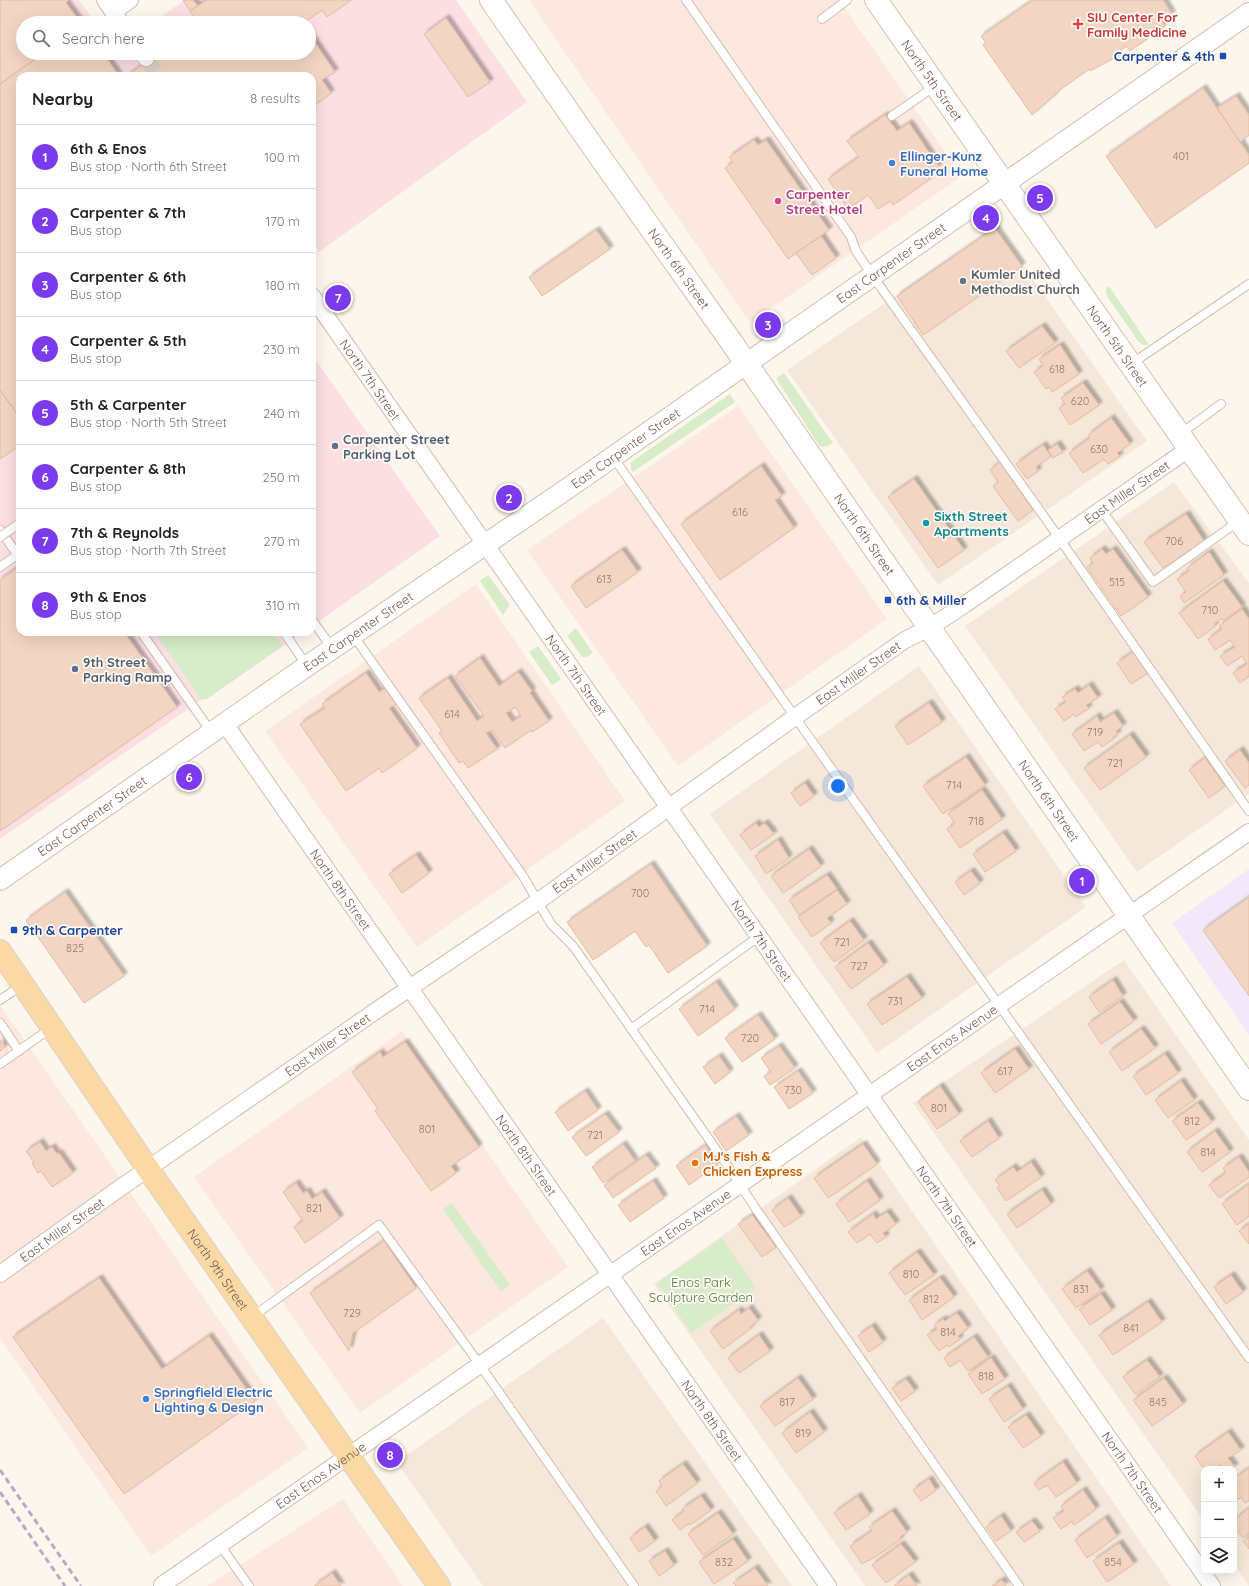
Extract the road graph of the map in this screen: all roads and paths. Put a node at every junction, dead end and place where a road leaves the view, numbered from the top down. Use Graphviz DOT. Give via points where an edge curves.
graph roads {
  1 [pos="130,0"];
  2 [pos="491,0"];
  3 [pos="686,0"];
  4 [pos="847,0"];
  5 [pos="876,0"];
  6 [pos="113,12"];
  7 [pos="1249,13"];
  8 [pos="822,19"];
  9 [pos="936,86"];
  10 [pos="892,116"];
  11 [pos="1004,183"];
  12 [pos="872,275"];
  13 [pos="1249,284"];
  14 [pos="316,302"];
  15 [pos="745,363"];
  16 [pos="1131,364"];
  17 [pos="1221,404"];
  18 [pos="1185,441"];
  19 [pos="613,456"];
  20 [pos="1101,509"];
  21 [pos="16,526"];
  22 [pos="1244,527"];
  23 [pos="0,530"];
  24 [pos="0,537"];
  25 [pos="1059,538"];
  26 [pos="486,544"];
  27 [pos="16,550"];
  28 [pos="16,556"];
  29 [pos="3,565"];
  30 [pos="316,626"];
  31 [pos="929,628"];
  32 [pos="353,635"];
  33 [pos="143,636"];
  34 [pos="287,636"];
  35 [pos="333,649"];
  36 [pos="307,666"];
  37 [pos="795,717"];
  38 [pos="218,728"];
  39 [pos="668,808"];
  40 [pos="1249,811"];
  41 [pos="1249,832"];
  42 [pos="0,880"];
  43 [pos="537,902"];
  44 [pos="1128,916"];
  45 [pos="758,937"];
  46 [pos="0,951"];
  47 [pos="23,985"];
  48 [pos="409,988"];
  49 [pos="0,1000"];
  50 [pos="999,1006"];
  51 [pos="1,1028"];
  52 [pos="51,1028"];
  53 [pos="631,1029"];
  54 [pos="19,1051"];
  55 [pos="0,1064"];
  56 [pos="1249,1089"];
  57 [pos="870,1095"];
  58 [pos="148,1170"];
  59 [pos="741,1185"];
  60 [pos="0,1274"];
  61 [pos="610,1275"];
  62 [pos="251,1317"];
  63 [pos="1249,1358"];
  64 [pos="480,1365"];
  65 [pos="348,1456"];
  66 [pos="220,1545"];
  67 [pos="162,1585"];
  68 [pos="249,1586"];
  69 [pos="439,1586"];
  70 [pos="634,1586"];
  71 [pos="828,1586"];
  72 [pos="1019,1586"];
  73 [pos="1212,1586"];
  1 -- 6 [label="street"];
  2 -- 15 [label="main road, North 6th Street"];
  3 -- 12 [label="lane" via="851,237 856,251"];
  4 -- 8 [label="lane"];
  5 -- 9 [label="main road, North 5th Street"];
  7 -- 11 [label="street, East Carpenter Street"];
  9 -- 10 [label="lane"];
  9 -- 11 [label="main road, North 5th Street"];
  11 -- 12 [label="street, East Carpenter Street"];
  11 -- 16 [label="main road, North 5th Street"];
  12 -- 15 [label="street, East Carpenter Street"];
  12 -- 25 [label="lane"];
  13 -- 16 [label="lane"];
  14 -- 26 [label="street, North 7th Street"];
  15 -- 19 [label="street, East Carpenter Street"];
  15 -- 31 [label="main road, North 6th Street"];
  16 -- 18 [label="main road, North 5th Street"];
  17 -- 18 [label="lane"];
  18 -- 20 [label="street, East Miller Street"];
  18 -- 22 [label="main road, North 5th Street"];
  19 -- 26 [label="street, East Carpenter Street"];
  19 -- 37 [label="lane"];
  20 -- 22 [label="lane" via="1152,582"];
  20 -- 25 [label="street, East Miller Street"];
  21 -- 24 [label="lane, bridge"];
  23 -- 27 [label="lane"];
  25 -- 31 [label="street, East Miller Street"];
  25 -- 40 [label="lane"];
  26 -- 32 [label="street, East Carpenter Street"];
  26 -- 39 [label="street, North 7th Street"];
  28 -- 29 [label="lane"];
  30 -- 35 [label="lane"];
  31 -- 37 [label="street, East Miller Street" via="905,640"];
  31 -- 44 [label="main road, North 6th Street"];
  32 -- 35 [label="street, East Carpenter Street"];
  32 -- 43 [label="lane" via="523,876"];
  33 -- 38 [label="lane"];
  34 -- 36 [label="lane"];
  35 -- 36 [label="street, East Carpenter Street"];
  36 -- 38 [label="street, East Carpenter Street"];
  37 -- 39 [label="street, East Miller Street"];
  37 -- 50 [label="lane"];
  38 -- 42 [label="street, East Carpenter Street"];
  38 -- 48 [label="street, North 8th Street"];
  39 -- 43 [label="street, East Miller Street"];
  39 -- 45 [label="street, North 7th Street"];
  41 -- 44 [label="street, East Enos Avenue"];
  43 -- 48 [label="street, East Miller Street"];
  43 -- 53 [label="lane" via="551,924 573,946"];
  44 -- 50 [label="street, East Enos Avenue"];
  44 -- 56 [label="main road, North 6th Street"];
  45 -- 53 [label="lane"];
  45 -- 57 [label="street, North 7th Street"];
  46 -- 47 [label="main road, North 9th Street"];
  47 -- 49 [label="lane"];
  47 -- 52 [label="main road, North 9th Street"];
  48 -- 58 [label="street, East Miller Street"];
  48 -- 61 [label="street, North 8th Street"];
  50 -- 57 [label="street, East Enos Avenue"];
  50 -- 63 [label="lane"];
  51 -- 54 [label="lane"];
  52 -- 54 [label="lane"];
  52 -- 58 [label="main road, North 9th Street"];
  53 -- 59 [label="lane"];
  54 -- 55 [label="lane"];
  57 -- 59 [label="street, East Enos Avenue"];
  57 -- 73 [label="street, North 7th Street"];
  58 -- 60 [label="street, East Miller Street"];
  58 -- 62 [label="main road, North 9th Street"];
  59 -- 61 [label="street, East Enos Avenue"];
  59 -- 72 [label="lane"];
  61 -- 64 [label="street, East Enos Avenue"];
  61 -- 71 [label="street, North 8th Street"];
  62 -- 64 [label="lane" via="379,1225"];
  62 -- 65 [label="main road, North 9th Street"];
  64 -- 65 [label="street, East Enos Avenue"];
  64 -- 70 [label="lane"];
  65 -- 66 [label="street, East Enos Avenue"];
  65 -- 69 [label="main road, North 9th Street"];
  66 -- 67 [label="street, East Enos Avenue"];
  66 -- 68 [label="lane"];
}
